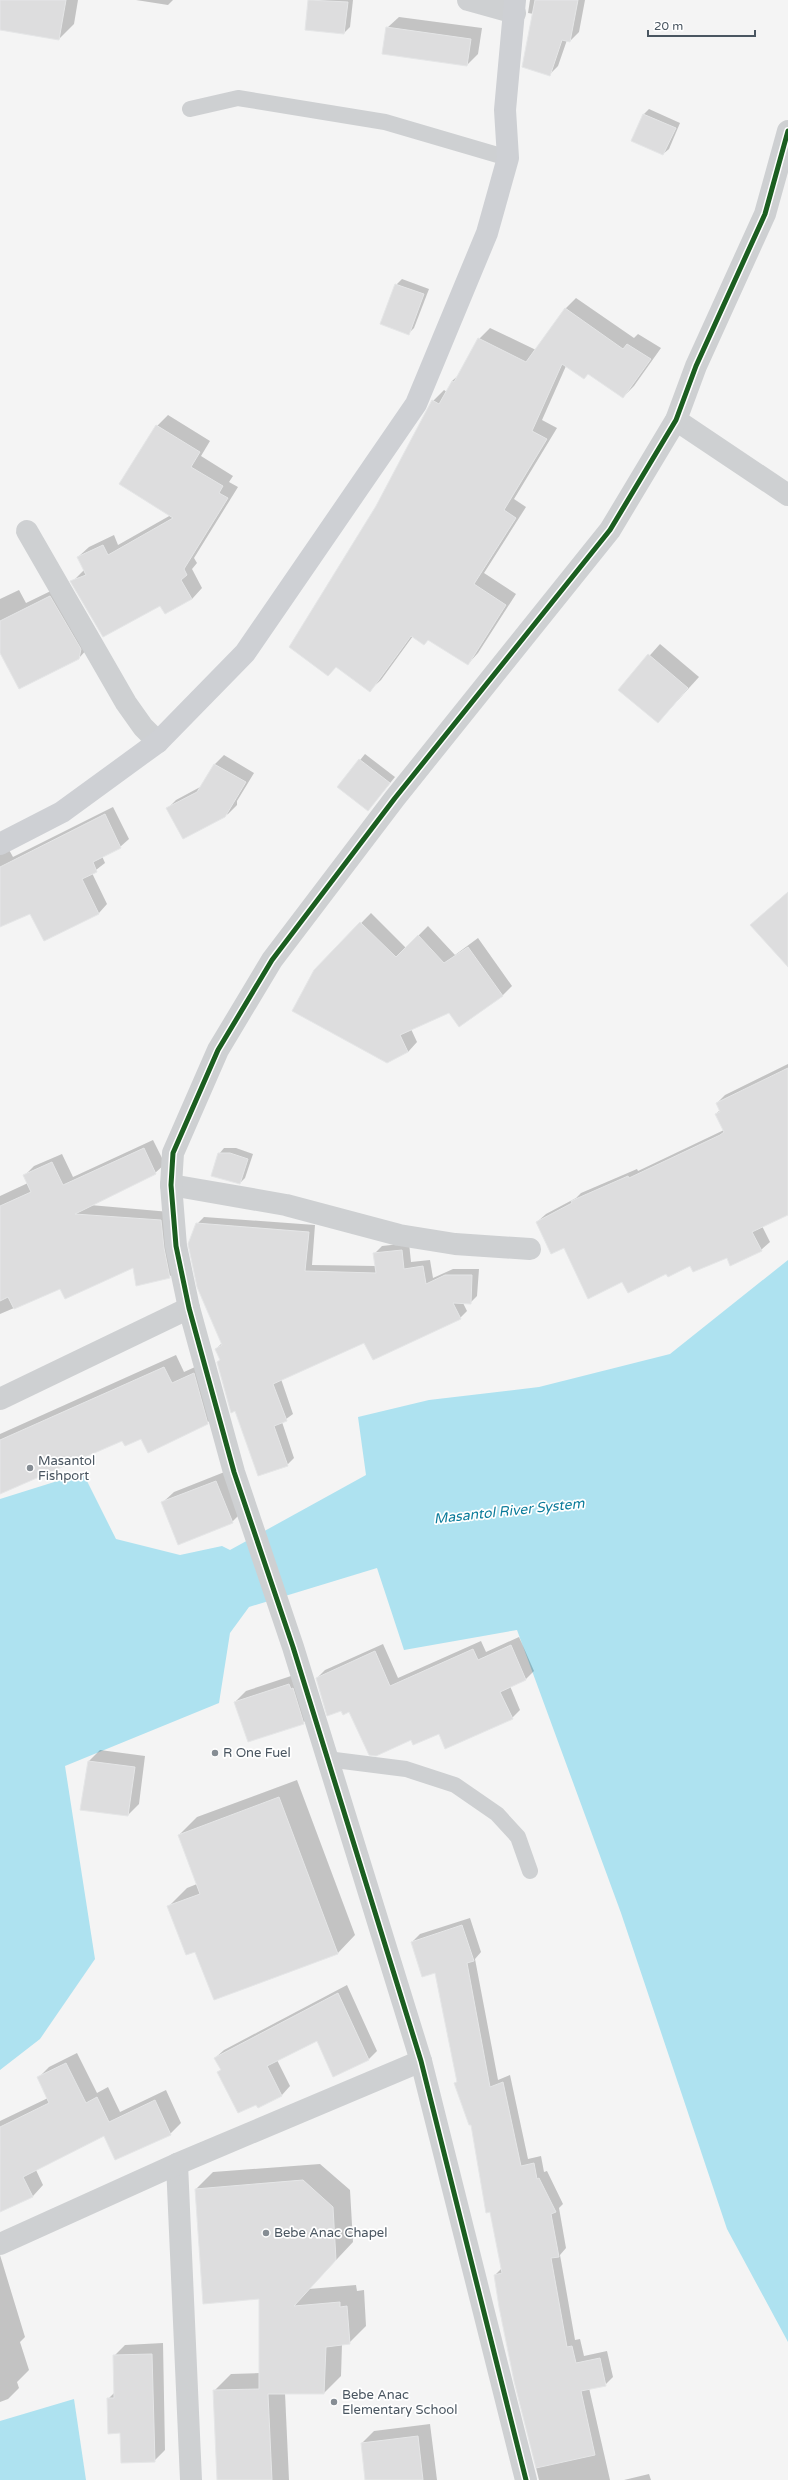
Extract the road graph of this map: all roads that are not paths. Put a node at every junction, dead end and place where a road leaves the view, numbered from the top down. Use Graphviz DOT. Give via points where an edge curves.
graph roads {
  1 [pos="468,0"];
  2 [pos="515,7"];
  3 [pos="190,109"];
  4 [pos="788,131"];
  5 [pos="508,158"];
  6 [pos="676,420"];
  7 [pos="788,494"];
  8 [pos="27,531"];
  9 [pos="158,742"];
  10 [pos="0,844"];
  11 [pos="171,1185"];
  12 [pos="530,1249"];
  13 [pos="190,1308"];
  14 [pos="0,1399"];
  15 [pos="327,1759"];
  16 [pos="530,1871"];
  17 [pos="421,2061"];
  18 [pos="177,2164"];
  19 [pos="0,2244"];
  20 [pos="191,2480"];
  21 [pos="526,2480"];
  1 -- 2 [label="street"];
  2 -- 5 [label="main road" via="506,110"];
  3 -- 5 [label="lane" via="238,98 385,122"];
  4 -- 6 [label="street" via="765,214 696,366"];
  5 -- 9 [label="main road" via="487,233 416,404 244,653"];
  6 -- 7 [label="street"];
  6 -- 11 [label="street" via="610,530 395,798 272,960 218,1050 173,1153"];
  8 -- 9 [label="street" via="126,703 143,727"];
  9 -- 10 [label="main road" via="62,812"];
  11 -- 12 [label="street" via="286,1205 398,1235 455,1244"];
  11 -- 13 [label="street" via="176,1246"];
  13 -- 14 [label="street"];
  13 -- 15 [label="street" via="234,1472 293,1647"];
  15 -- 16 [label="lane" via="406,1769 455,1785 497,1814 518,1837"];
  15 -- 17 [label="street"];
  17 -- 18 [label="street"];
  17 -- 21 [label="street"];
  18 -- 19 [label="street"];
  18 -- 20 [label="street"];
}
